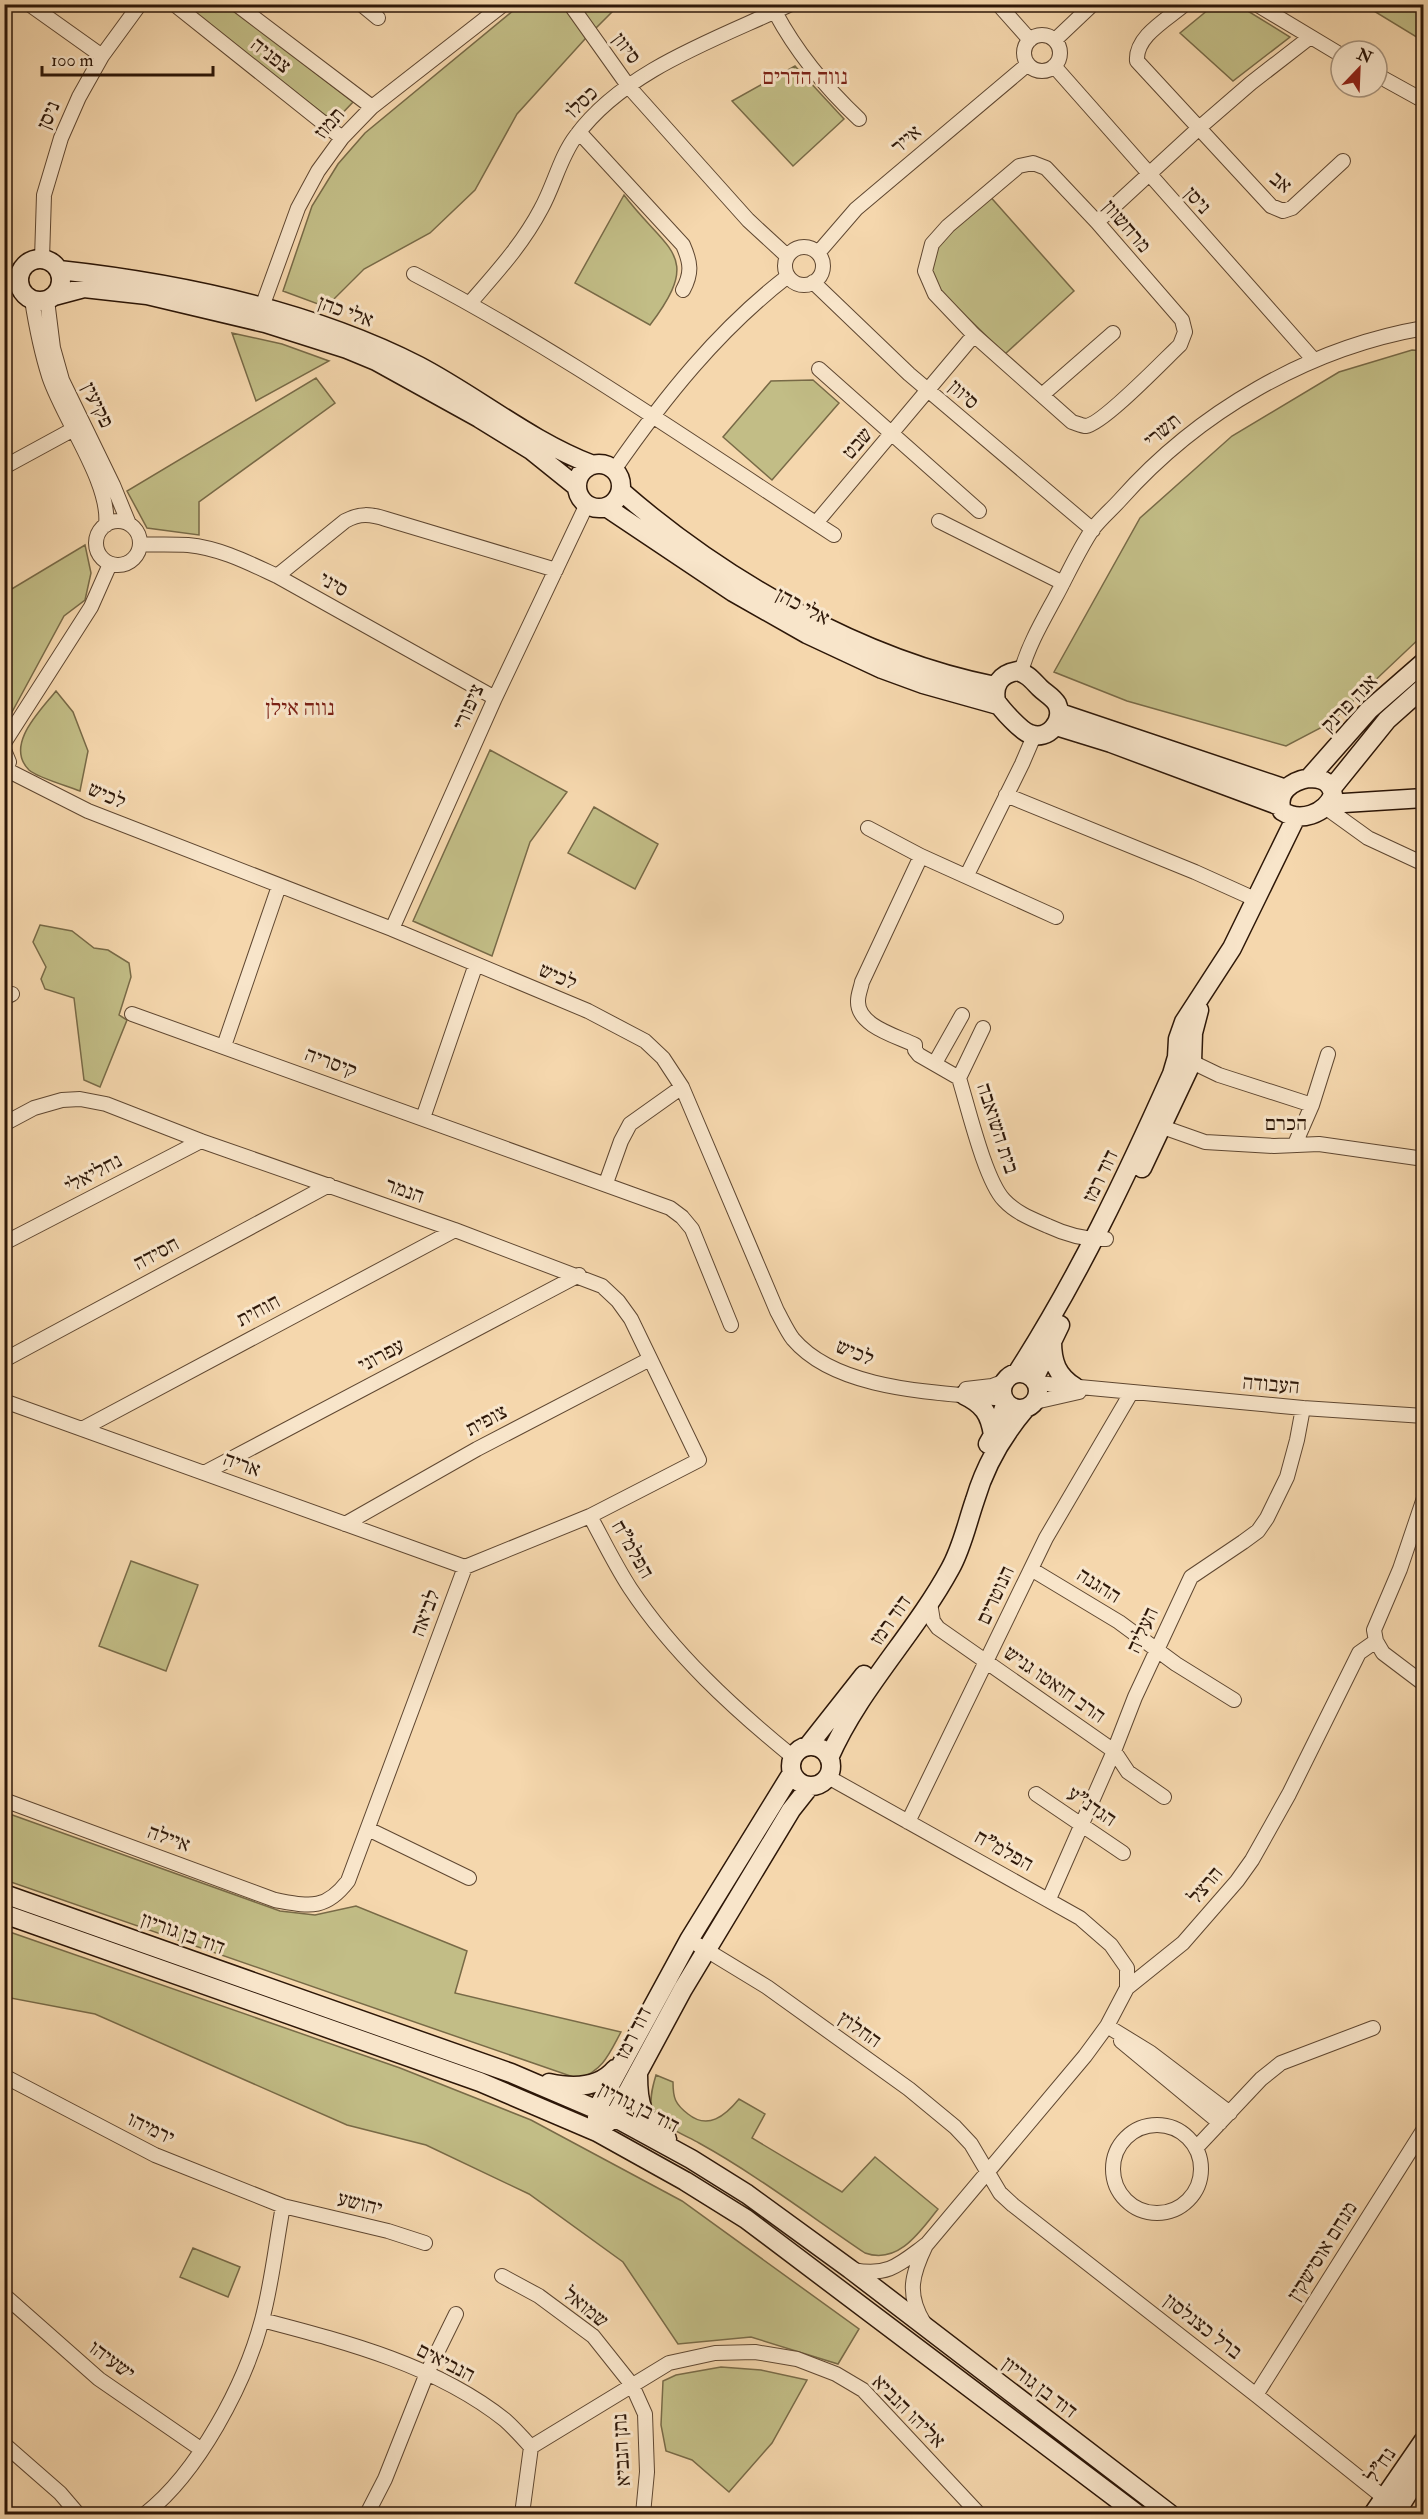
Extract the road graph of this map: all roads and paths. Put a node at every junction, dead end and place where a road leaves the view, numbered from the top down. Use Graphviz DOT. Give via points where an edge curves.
graph roads {
  1 [pos="29,4"];
  2 [pos="140,4"];
  3 [pos="174,4"];
  4 [pos="236,4"];
  5 [pos="361,4"];
  6 [pos="504,4"];
  7 [pos="563,4"];
  8 [pos="570,4"];
  9 [pos="791,4"];
  10 [pos="998,4"];
  11 [pos="1093,4"];
  12 [pos="1185,4"];
  13 [pos="1256,4"];
  14 [pos="495,9"];
  15 [pos="775,12"];
  16 [pos="378,18"];
  17 [pos="581,23"];
  18 [pos="1309,38"];
  19 [pos="1030,40"];
  20 [pos="1055,40"];
  21 [pos="1329,49"];
  22 [pos="102,56"];
  23 [pos="1028,64"];
  24 [pos="1054,66"];
  25 [pos="1389,81"];
  26 [pos="629,87"];
  27 [pos="1424,100"];
  28 [pos="372,107"];
  29 [pos="859,119"];
  30 [pos="1199,128"];
  31 [pos="579,132"];
  32 [pos="342,138"];
  33 [pos="1342,161"];
  34 [pos="1149,176"];
  35 [pos="1097,222"];
  36 [pos="818,253"];
  37 [pos="787,256"];
  38 [pos="42,259"];
  39 [pos="24,266"];
  40 [pos="4,267"];
  41 [pos="59,270"];
  42 [pos="414,274"];
  43 [pos="788,276"];
  44 [pos="813,282"];
  45 [pos="4,288"];
  46 [pos="683,290"];
  47 [pos="39,297"];
  48 [pos="470,303"];
  49 [pos="262,307"];
  50 [pos="1424,328"];
  51 [pos="1113,333"];
  52 [pos="974,335"];
  53 [pos="1313,359"];
  54 [pos="819,369"];
  55 [pos="929,390"];
  56 [pos="1042,395"];
  57 [pos="651,417"];
  58 [pos="72,430"];
  59 [pos="892,434"];
  60 [pos="593,465"];
  61 [pos="4,466"];
  62 [pos="614,470"];
  63 [pos="577,487"];
  64 [pos="621,491"];
  65 [pos="586,504"];
  66 [pos="606,507"];
  67 [pos="979,511"];
  68 [pos="939,521"];
  69 [pos="816,523"];
  70 [pos="129,524"];
  71 [pos="106,525"];
  72 [pos="1093,530"];
  73 [pos="834,535"];
  74 [pos="141,544"];
  75 [pos="110,564"];
  76 [pos="556,570"];
  77 [pos="278,576"];
  78 [pos="1063,583"];
  79 [pos="1424,662"];
  80 [pos="1021,672"];
  81 [pos="995,686"];
  82 [pos="1424,687"];
  83 [pos="495,698"];
  84 [pos="999,705"];
  85 [pos="1058,719"];
  86 [pos="1034,736"];
  87 [pos="4,743"];
  88 [pos="4,750"];
  89 [pos="6,771"];
  90 [pos="1309,778"];
  91 [pos="1424,788"];
  92 [pos="1006,795"];
  93 [pos="1283,797"];
  94 [pos="1329,797"];
  95 [pos="1424,798"];
  96 [pos="1296,817"];
  97 [pos="868,828"];
  98 [pos="921,856"];
  99 [pos="1424,864"];
  100 [pos="967,875"];
  101 [pos="279,886"];
  102 [pos="1257,900"];
  103 [pos="1056,917"];
  104 [pos="392,929"];
  105 [pos="476,964"];
  106 [pos="1205,991"];
  107 [pos="132,1014"];
  108 [pos="962,1015"];
  109 [pos="984,1028"];
  110 [pos="224,1046"];
  111 [pos="1328,1054"];
  112 [pos="1192,1062"];
  113 [pos="947,1070"];
  114 [pos="682,1087"];
  115 [pos="1312,1105"];
  116 [pos="423,1118"];
  117 [pos="4,1124"];
  118 [pos="1156,1125"];
  119 [pos="201,1141"];
  120 [pos="1295,1144"];
  121 [pos="1424,1160"];
  122 [pos="606,1183"];
  123 [pos="328,1185"];
  124 [pos="455,1230"];
  125 [pos="1100,1239"];
  126 [pos="4,1243"];
  127 [pos="579,1275"];
  128 [pos="731,1326"];
  129 [pos="1052,1340"];
  130 [pos="650,1359"];
  131 [pos="4,1360"];
  132 [pos="1017,1386"];
  133 [pos="1075,1387"];
  134 [pos="928,1391"];
  135 [pos="1114,1391"];
  136 [pos="1131,1393"];
  137 [pos="964,1395"];
  138 [pos="4,1401"];
  139 [pos="1031,1405"];
  140 [pos="1303,1408"];
  141 [pos="1424,1416"];
  142 [pos="82,1429"];
  143 [pos="993,1436"];
  144 [pos="204,1473"];
  145 [pos="1424,1498"];
  146 [pos="590,1516"];
  147 [pos="345,1524"];
  148 [pos="465,1567"];
  149 [pos="1031,1569"];
  150 [pos="930,1603"];
  151 [pos="1376,1641"];
  152 [pos="1156,1650"];
  153 [pos="987,1661"];
  154 [pos="1424,1684"];
  155 [pos="1234,1700"];
  156 [pos="808,1746"];
  157 [pos="1114,1751"];
  158 [pos="792,1765"];
  159 [pos="828,1768"];
  160 [pos="810,1786"];
  161 [pos="1036,1794"];
  162 [pos="1164,1797"];
  163 [pos="4,1800"];
  164 [pos="908,1822"];
  165 [pos="1082,1824"];
  166 [pos="368,1829"];
  167 [pos="1123,1853"];
  168 [pos="469,1878"];
  169 [pos="4,1894"];
  170 [pos="1049,1899"];
  171 [pos="321,1904"];
  172 [pos="4,1914"];
  173 [pos="689,1940"];
  174 [pos="706,1951"];
  175 [pos="1127,1988"];
  176 [pos="1107,2026"];
  177 [pos="1373,2028"];
  178 [pos="624,2058"];
  179 [pos="638,2073"];
  180 [pos="4,2076"];
  181 [pos="525,2079"];
  182 [pos="597,2109"];
  183 [pos="614,2117"];
  184 [pos="1225,2118"];
  185 [pos="1424,2129"];
  186 [pos="597,2132"];
  187 [pos="1196,2148"];
  188 [pos="691,2159"];
  189 [pos="986,2173"];
  190 [pos="283,2206"];
  191 [pos="425,2243"];
  192 [pos="927,2244"];
  193 [pos="850,2270"];
  194 [pos="502,2276"];
  195 [pos="4,2295"];
  196 [pos="456,2314"];
  197 [pos="262,2319"];
  198 [pos="932,2334"];
  199 [pos="427,2373"];
  200 [pos="632,2385"];
  201 [pos="1256,2395"];
  202 [pos="1424,2440"];
  203 [pos="4,2444"];
  204 [pos="531,2446"];
  205 [pos="202,2450"];
  206 [pos="1424,2468"];
  207 [pos="1393,2507"];
  208 [pos="78,2514"];
  209 [pos="145,2514"];
  210 [pos="368,2514"];
  211 [pos="522,2514"];
  212 [pos="643,2514"];
  213 [pos="979,2514"];
  214 [pos="1137,2514"];
  215 [pos="1170,2514"];
  216 [pos="1373,2514"];
  1 -- 22 [label="street"];
  2 -- 22 [label="street, ניסן"];
  3 -- 32 [label="street, צפניה"];
  4 -- 28 [label="street, צפניה"];
  5 -- 16 [label="street"];
  6 -- 14 [label="street, תמוז"];
  7 -- 17 [label="street, סיוון"];
  8 -- 17 [label="street, סיוון"];
  9 -- 15 [label="street, כסלו"];
  10 -- 19 [label="street"];
  11 -- 20 [label="street"];
  12 -- 30 [label="street, אב" via="1143,40 1136,51 1137,61"];
  13 -- 18 [label="street"];
  14 -- 28 [label="street, תמוז"];
  15 -- 26 [label="street, כסלו" via="682,53"];
  15 -- 29 [label="street" via="791,41 828,90"];
  17 -- 26 [label="street, סיוון"];
  18 -- 21 [label="street"];
  18 -- 30 [label="street"];
  19 -- 20 [label="street" via="1045,35"];
  19 -- 23 [label="street" via="1024,54"];
  20 -- 24 [label="street" via="1060,51"];
  22 -- 38 [label="street, ניסן" via="60,138 44,195"];
  23 -- 24 [label="street" via="1038,70"];
  23 -- 36 [label="street, אייר" via="856,209"];
  24 -- 34 [label="street, ניסן"];
  25 -- 27 [label="street"];
  26 -- 31 [label="street, כסלו" via="594,114"];
  26 -- 37 [label="street, סיוון" via="748,220"];
  28 -- 32 [label="street, תמוז"];
  30 -- 33 [label="street, אב" via="1271,206 1283,211 1292,208"];
  30 -- 34 [label="street"];
  31 -- 46 [label="street" via="683,245 692,271"];
  31 -- 48 [label="street, כסלו" via="526,236"];
  32 -- 49 [label="street, תמוז" via="298,208"];
  34 -- 35 [label="street"];
  34 -- 53 [label="street, ניסן"];
  35 -- 52 [label="street, מרחשוון" via="1046,168 1033,163 1019,166 948,226 932,244 925,271 935,294"];
  35 -- 56 [label="street, מרחשוון" via="1182,320 1185,332 1180,345 1121,402 1086,426 1072,422"];
  36 -- 37 [label="street" via="801,247"];
  36 -- 44 [label="street" via="823,268"];
  37 -- 43 [label="street"];
  38 -- 39 [label="street"];
  38 -- 41 [label="street"];
  39 -- 40 [label="street"];
  39 -- 47 [label="street" via="18,279"];
  41 -- 47 [label="street" via="61,284"];
  41 -- 49 [label="street, אלי כהן" via="124,277"];
  42 -- 48 [label="street"];
  43 -- 44 [label="street" via="796,283"];
  43 -- 57 [label="street" via="717,340"];
  44 -- 55 [label="street, סיוון"];
  45 -- 47 [label="street, אלי כהן"];
  47 -- 58 [label="street, פקיעין" via="38,336 49,377"];
  47 -- 63 [label="street, אלי כהן" via="84,288 147,295 265,323 347,349 479,418 531,450"];
  47 -- 70 [label="street, פקיעין" via="62,380"];
  48 -- 57 [label="street"];
  49 -- 60 [label="street, אלי כהן" via="327,327 408,361 555,449"];
  50 -- 53 [label="street, תשרי" via="1390,334"];
  51 -- 56 [label="street"];
  52 -- 55 [label="street, שבט"];
  52 -- 56 [label="street"];
  53 -- 72 [label="street, תשרי" via="1196,429 1144,472"];
  54 -- 59 [label="street"];
  55 -- 59 [label="street, שבט"];
  55 -- 72 [label="street, סיוון"];
  57 -- 62 [label="street"];
  57 -- 69 [label="street"];
  58 -- 61 [label="street"];
  58 -- 71 [label="street, פקיעין" via="103,494"];
  59 -- 67 [label="street"];
  59 -- 69 [label="street, שבט"];
  60 -- 62 [label="street"];
  60 -- 63 [label="street" via="581,474"];
  62 -- 64 [label="street"];
  63 -- 65 [label="street"];
  64 -- 66 [label="street"];
  64 -- 81 [label="street, אלי כהן" via="652,519 696,549 815,622 929,670"];
  65 -- 66 [label="street"];
  65 -- 76 [label="street, ציפורי"];
  66 -- 84 [label="street, אלי כהן" via="733,592 807,634 882,669"];
  68 -- 78 [label="street"];
  69 -- 73 [label="street"];
  70 -- 71 [label="street"];
  70 -- 74 [label="street" via="138,532"];
  71 -- 75 [label="street" via="96,542 100,555"];
  72 -- 78 [label="street, תשרי"];
  74 -- 75 [label="street" via="130,562"];
  74 -- 77 [label="street, סיני" via="190,545 217,551"];
  75 -- 87 [label="street" via="91,607"];
  76 -- 77 [label="street" via="386,519 357,515"];
  76 -- 83 [label="street, ציפורי"];
  77 -- 83 [label="street, סיני"];
  78 -- 80 [label="street, תשרי" via="1026,653"];
  79 -- 90 [label="street, אנה פרנק" via="1369,710"];
  80 -- 81 [label="street" via="1009,673"];
  80 -- 85 [label="street" via="1053,698"];
  81 -- 84 [label="street"];
  82 -- 94 [label="street, אנה פרנק" via="1387,720"];
  83 -- 104 [label="street, ציפורי"];
  84 -- 86 [label="street"];
  85 -- 86 [label="street" via="1047,734"];
  85 -- 93 [label="street"];
  86 -- 92 [label="street"];
  88 -- 89 [label="street" via="9,757"];
  89 -- 101 [label="street, לכיש" via="88,811"];
  90 -- 93 [label="street" via="1297,780"];
  90 -- 94 [label="street" via="1323,780"];
  91 -- 94 [label="street"];
  92 -- 100 [label="street"];
  92 -- 102 [label="street"];
  93 -- 96 [label="street" via="1282,811"];
  94 -- 95 [label="street"];
  94 -- 96 [label="street" via="1311,815"];
  94 -- 99 [label="street" via="1368,838"];
  96 -- 102 [label="street, דוד רמז"];
  97 -- 98 [label="street"];
  98 -- 100 [label="street"];
  98 -- 113 [label="street" via="862,982 858,1003 864,1017 874,1026 915,1045 919,1055"];
  100 -- 103 [label="street"];
  101 -- 104 [label="street, לכיש"];
  101 -- 110 [label="street"];
  102 -- 106 [label="street, דוד רמז"];
  104 -- 105 [label="street, לכיש"];
  105 -- 114 [label="street, לכיש" via="639,1037 663,1058"];
  105 -- 116 [label="street"];
  106 -- 112 [label="street, דוד רמז" via="1193,1033"];
  106 -- 118 [label="street, דוד רמז" via="1189,1011 1180,1032 1175,1066"];
  107 -- 110 [label="street, קיסריה"];
  108 -- 113 [label="street"];
  109 -- 113 [label="street"];
  110 -- 116 [label="street, קיסריה"];
  111 -- 115 [label="street"];
  112 -- 115 [label="street" via="1219,1075"];
  112 -- 118 [label="street, דוד רמז"];
  113 -- 125 [label="street, בית השואבה" via="1004,1201 1019,1212 1076,1237"];
  114 -- 122 [label="street" via="630,1124"];
  114 -- 134 [label="street, לכיש" via="777,1311 794,1339 820,1361 855,1378 894,1388"];
  115 -- 120 [label="street"];
  116 -- 122 [label="street, קיסריה"];
  117 -- 119 [label="street, הנמר" via="34,1108 80,1099 106,1104"];
  118 -- 120 [label="street, הכרם" via="1205,1142"];
  118 -- 125 [label="street, דוד רמז"];
  119 -- 123 [label="street, הנמר"];
  119 -- 126 [label="street, נחליאלי"];
  120 -- 121 [label="street, הכרם"];
  122 -- 128 [label="street, קיסריה" via="670,1208 682,1217 692,1229"];
  123 -- 124 [label="street, הנמר"];
  123 -- 131 [label="street, חסידה"];
  124 -- 127 [label="street, הנמר"];
  124 -- 142 [label="street, חוחית"];
  125 -- 129 [label="street, דוד רמז"];
  125 -- 132 [label="street, דוד רמז"];
  127 -- 130 [label="street, הנמר" via="602,1286 618,1301"];
  127 -- 144 [label="street, עפרוני"];
  129 -- 132 [label="street, דוד רמז"];
  129 -- 133 [label="street" via="1057,1370"];
  130 -- 146 [label="street, הנמר" via="699,1460"];
  130 -- 147 [label="street, צופית" via="477,1449"];
  132 -- 133 [label="street, העבודה"];
  132 -- 134 [label="street, לכיש"];
  132 -- 137 [label="street, לכיש"];
  132 -- 139 [label="street" via="1015,1408"];
  132 -- 139 [label="street" via="1039,1391"];
  132 -- 143 [label="street, דוד רמז"];
  133 -- 135 [label="street, העבודה"];
  134 -- 137 [label="street, לכיש"];
  135 -- 136 [label="street, העבודה"];
  135 -- 139 [label="street, העבודה" via="1071,1392"];
  136 -- 140 [label="street, העבודה"];
  136 -- 149 [label="street, הנוטרים"];
  137 -- 143 [label="street" via="986,1410"];
  138 -- 142 [label="street, אריה"];
  139 -- 150 [label="street, דוד רמז" via="996,1451 975,1497 958,1552"];
  140 -- 141 [label="street, העבודה"];
  140 -- 152 [label="street, העליה" via="1287,1477 1267,1518 1258,1531 1191,1577"];
  142 -- 144 [label="street, אריה"];
  143 -- 156 [label="street, דוד רמז" via="974,1473 937,1572"];
  144 -- 147 [label="street, אריה"];
  145 -- 151 [label="street" via="1374,1630"];
  146 -- 148 [label="street"];
  146 -- 158 [label="street, הפלמ\"ח" via="630,1587 660,1629"];
  147 -- 148 [label="street, אריה"];
  148 -- 166 [label="street, לביאה"];
  149 -- 152 [label="street, ההגנה" via="1119,1622"];
  149 -- 153 [label="street, הנוטרים"];
  150 -- 153 [label="street, הרב חואטו גניש" via="938,1628"];
  150 -- 159 [label="street, דוד רמז" via="850,1715"];
  151 -- 154 [label="street" via="1392,1662"];
  151 -- 175 [label="street, הרצל" via="1359,1653 1288,1794 1237,1881 1183,1943"];
  152 -- 155 [label="street, ההגנה"];
  152 -- 157 [label="street, העליה"];
  153 -- 157 [label="street, הרב חואטו גניש"];
  153 -- 164 [label="street, הנוטרים"];
  156 -- 158 [label="street" via="797,1752"];
  156 -- 159 [label="street" via="821,1749"];
  157 -- 162 [label="street, הרב חואטו גניש" via="1128,1772"];
  157 -- 165 [label="street, העליה"];
  158 -- 160 [label="street" via="799,1783"];
  158 -- 173 [label="street, דוד רמז"];
  159 -- 160 [label="street" via="820,1784"];
  159 -- 164 [label="street, הפלמ\"ח"];
  160 -- 174 [label="street, דוד רמז" via="791,1810"];
  161 -- 165 [label="street, הגדנ\"ע"];
  163 -- 171 [label="street, איילה" via="275,1900"];
  164 -- 170 [label="street, הפלמ\"ח"];
  165 -- 167 [label="street, הגדנ\"ע"];
  165 -- 170 [label="street, העליה"];
  166 -- 168 [label="street"];
  166 -- 171 [label="street, לביאה" via="348,1881"];
  169 -- 181 [label="street, דוד בן גוריון"];
  170 -- 175 [label="street, הפלמ\"ח" via="1080,1918 1111,1945 1127,1968"];
  172 -- 186 [label="street, דוד בן גוריון" via="480,2082"];
  173 -- 174 [label="street, החלוץ"];
  173 -- 178 [label="street, דוד רמז"];
  174 -- 179 [label="street, דוד רמז"];
  174 -- 189 [label="street, החלוץ" via="767,1987 909,2089 955,2127"];
  175 -- 176 [label="street, הרצל"];
  176 -- 184 [label="street" via="1148,2064"];
  176 -- 189 [label="street, הרצל"];
  177 -- 184 [label="street" via="1281,2063"];
  178 -- 181 [label="street" via="612,2073 590,2084 558,2085"];
  178 -- 182 [label="street, דוד רמז"];
  179 -- 183 [label="street, דוד רמז"];
  179 -- 188 [label="street" via="642,2113"];
  180 -- 190 [label="street, ירמיהו" via="155,2155"];
  181 -- 182 [label="street, דוד בן גוריון"];
  182 -- 183 [label="street, דוד בן גוריון"];
  182 -- 186 [label="street, דוד רמז"];
  183 -- 186 [label="street, דוד רמז"];
  183 -- 188 [label="street, דוד בן גוריון"];
  184 -- 187 [label="street"];
  185 -- 201 [label="street, מנחם אוסישקין"];
  186 -- 214 [label="street, דוד בן גוריון" via="746,2219"];
  187 -- 187 [label="street" via="1173,2128 1143,2127 1119,2146 1114,2160 1118,2189 1126,2200 1144,2211 1178,2208 1197,2188 1201,2168"];
  188 -- 193 [label="street, דוד בן גוריון" via="747,2194"];
  189 -- 192 [label="street, הרצל"];
  189 -- 201 [label="street, ברל כצנלסון" via="1013,2205"];
  190 -- 191 [label="street, יהושע"];
  190 -- 197 [label="street"];
  192 -- 193 [label="street, הרצל" via="885,2272"];
  192 -- 198 [label="street, הרצל" via="918,2263 912,2296 916,2311"];
  193 -- 198 [label="street, דוד בן גוריון"];
  194 -- 200 [label="street, שמואל" via="539,2296 593,2336"];
  195 -- 205 [label="street, ישעיהו" via="99,2379"];
  196 -- 199 [label="street"];
  197 -- 199 [label="street, הנביאים" via="381,2354"];
  197 -- 205 [label="street" via="239,2381"];
  198 -- 215 [label="street, דוד בן גוריון"];
  199 -- 204 [label="street, הנביאים" via="506,2420"];
  199 -- 210 [label="street"];
  200 -- 204 [label="street, אליהו הנביא"];
  200 -- 212 [label="street, נתן הנביא" via="645,2414 647,2472"];
  200 -- 213 [label="street, אליהו הנביא" via="669,2363 715,2353 755,2352 797,2359 836,2374 863,2390"];
  201 -- 207 [label="street, ברל כצנלסון"];
  202 -- 207 [label="street, נח\"ל"];
  203 -- 208 [label="street"];
  204 -- 211 [label="street"];
  205 -- 209 [label="street" via="163,2500"];
  206 -- 207 [label="street, נח\"ל"];
  207 -- 216 [label="street, נח\"ל"];
}
